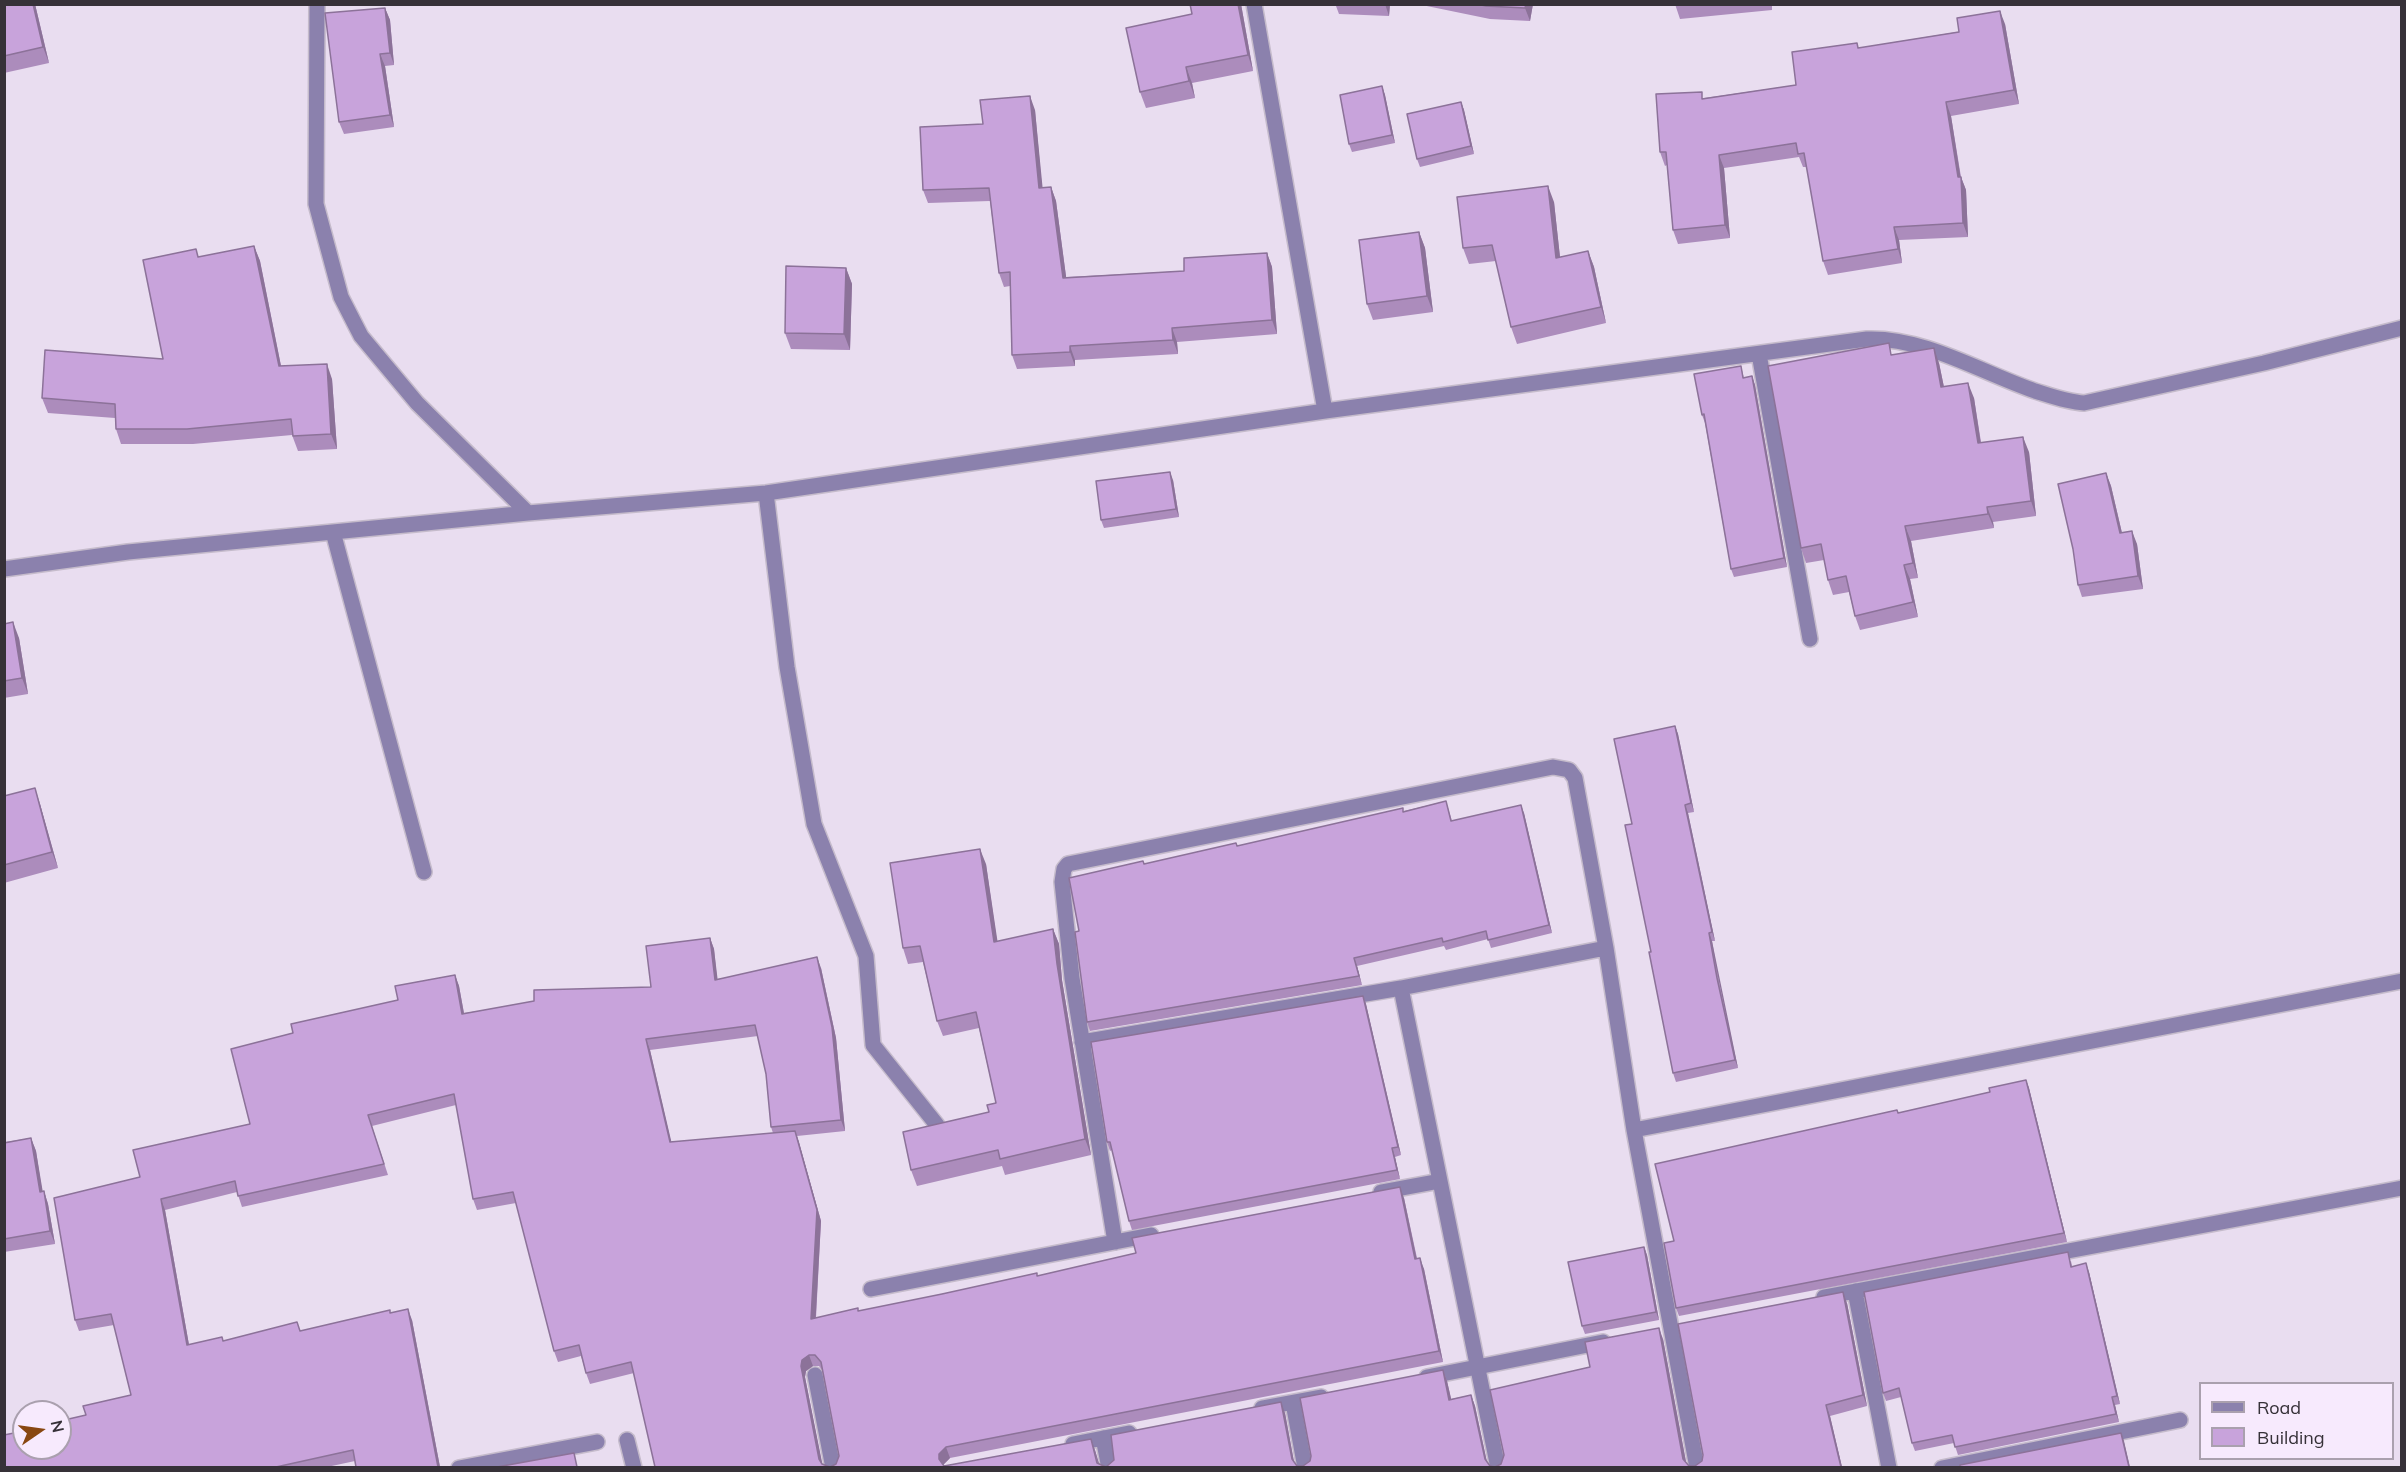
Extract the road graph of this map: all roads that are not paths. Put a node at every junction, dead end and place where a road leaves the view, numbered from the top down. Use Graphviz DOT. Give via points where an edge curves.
graph roads {
  1 [pos="317,4"];
  2 [pos="1254,4"];
  3 [pos="2402,328"];
  4 [pos="1759,354"];
  5 [pos="1325,411"];
  6 [pos="766,493"];
  7 [pos="528,513"];
  8 [pos="333,532"];
  9 [pos="4,569"];
  10 [pos="1810,639"];
  11 [pos="424,872"];
  12 [pos="1606,948"];
  13 [pos="2402,981"];
  14 [pos="1401,988"];
  15 [pos="1082,1042"];
  16 [pos="937,1125"];
  17 [pos="1634,1130"];
  18 [pos="1440,1181"];
  19 [pos="2402,1188"];
  20 [pos="1370,1194"];
  21 [pos="1161,1233"];
  22 [pos="1115,1242"];
  23 [pos="871,1289"];
  24 [pos="1855,1291"];
  25 [pos="1809,1300"];
  26 [pos="1614,1340"];
  27 [pos="1478,1366"];
  28 [pos="814,1375"];
  29 [pos="1409,1380"];
  30 [pos="1339,1394"];
  31 [pos="1293,1403"];
  32 [pos="1248,1411"];
  33 [pos="2180,1420"];
  34 [pos="1148,1430"];
  35 [pos="1103,1438"];
  36 [pos="627,1440"];
  37 [pos="597,1442"];
  38 [pos="1057,1447"];
  39 [pos="459,1467"];
  40 [pos="634,1467"];
  41 [pos="833,1467"];
  42 [pos="1109,1467"];
  43 [pos="1305,1467"];
  44 [pos="1498,1467"];
  45 [pos="1697,1467"];
  46 [pos="1889,1467"];
  47 [pos="1942,1467"];
  1 -- 7 [label="street" via="316,204 341,297 361,336 417,403"];
  2 -- 5 [label="street"];
  3 -- 4 [label="street" via="2084,403 2000,379 1920,345 1888,338"];
  4 -- 5 [label="street"];
  4 -- 10 [label="street"];
  5 -- 6 [label="street"];
  6 -- 7 [label="street"];
  6 -- 16 [label="street" via="787,667 813,824 866,956 873,1045"];
  7 -- 8 [label="street"];
  8 -- 9 [label="street" via="128,552"];
  8 -- 11 [label="street"];
  12 -- 14 [label="street"];
  12 -- 15 [label="street" via="1575,778 1569,770 1553,767 1068,864 1062,882"];
  12 -- 17 [label="street"];
  13 -- 17 [label="street"];
  14 -- 15 [label="street"];
  14 -- 18 [label="street"];
  15 -- 22 [label="street"];
  17 -- 45 [label="street"];
  18 -- 20 [label="street"];
  18 -- 27 [label="street"];
  19 -- 24 [label="street"];
  21 -- 22 [label="street"];
  22 -- 23 [label="street"];
  24 -- 25 [label="street"];
  24 -- 46 [label="street"];
  26 -- 27 [label="street"];
  27 -- 29 [label="street"];
  27 -- 44 [label="street"];
  28 -- 41 [label="street"];
  30 -- 31 [label="street"];
  31 -- 32 [label="street"];
  31 -- 43 [label="street"];
  33 -- 47 [label="street"];
  34 -- 35 [label="street"];
  35 -- 38 [label="street"];
  35 -- 42 [label="street"];
  36 -- 40 [label="street"];
  37 -- 39 [label="street"];
}
